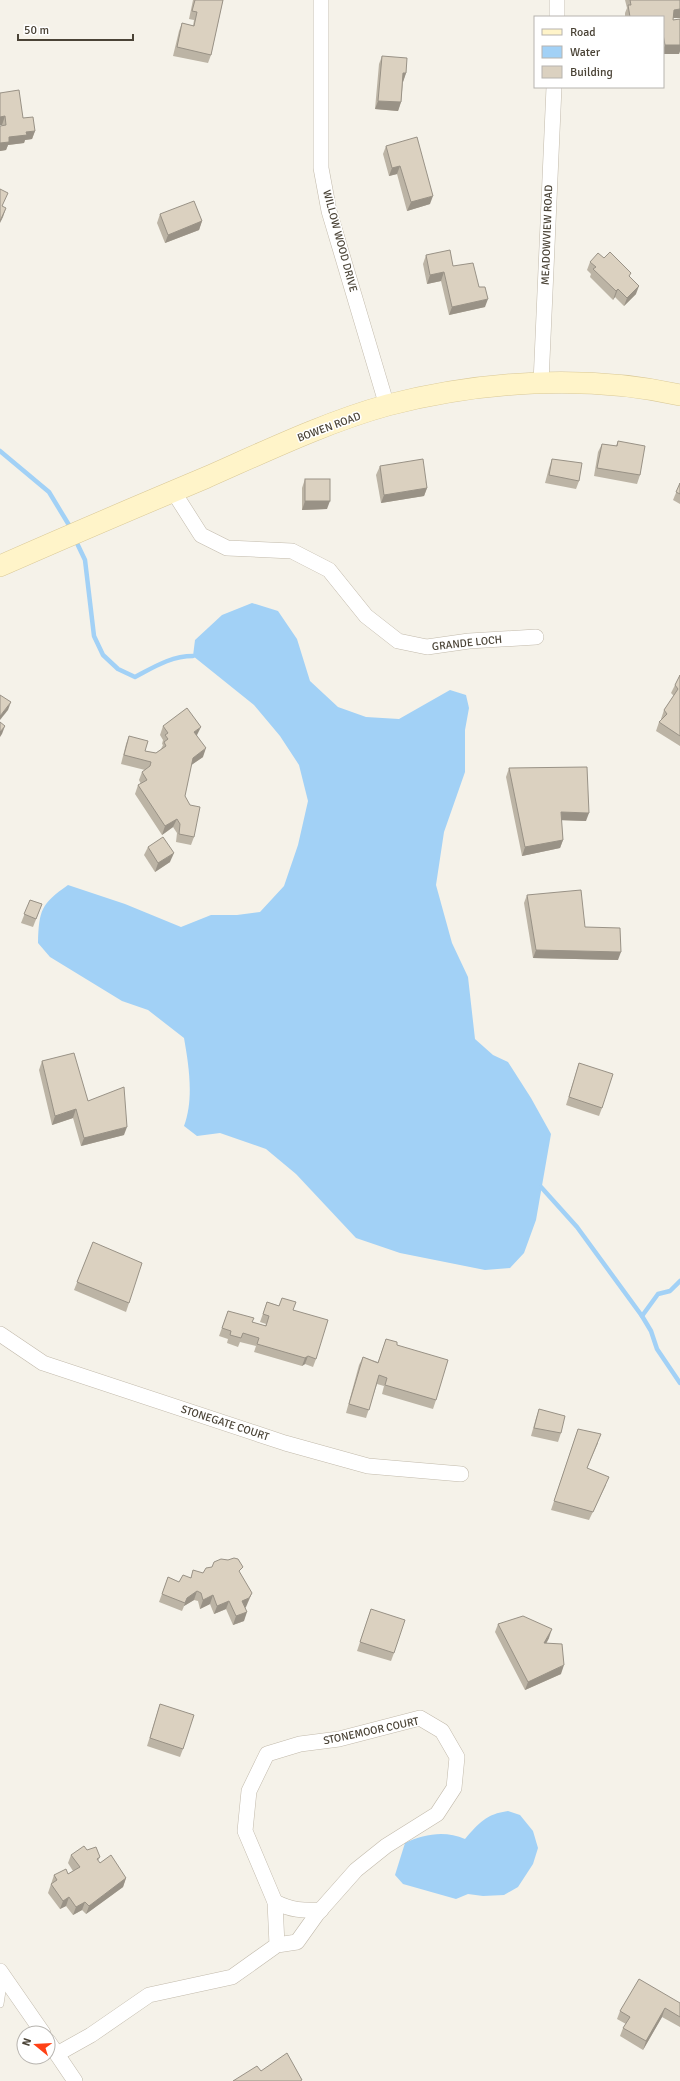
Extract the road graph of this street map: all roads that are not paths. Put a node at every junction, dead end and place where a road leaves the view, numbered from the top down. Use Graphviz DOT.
graph roads {
  1 [pos="321,0"];
  2 [pos="557,0"];
  3 [pos="557,16"];
  4 [pos="554,88"];
  5 [pos="541,383"];
  6 [pos="680,395"];
  7 [pos="387,406"];
  8 [pos="173,491"];
  9 [pos="0,566"];
  10 [pos="536,637"];
  11 [pos="0,1334"];
  12 [pos="461,1474"];
  13 [pos="275,1902"];
  14 [pos="321,1910"];
  15 [pos="277,1945"];
  16 [pos="2,1974"];
  17 [pos="0,2004"];
  18 [pos="37,2025"];
  19 [pos="57,2054"];
  20 [pos="75,2081"];
  1 -- 7 [label="street, WILLOW WOOD DRIVE"];
  2 -- 3 [label="street"];
  4 -- 5 [label="street, MEADOWVIEW ROAD"];
  5 -- 6 [label="street, BOWEN ROAD"];
  5 -- 7 [label="street, BOWEN ROAD"];
  7 -- 8 [label="street, BOWEN ROAD"];
  8 -- 9 [label="street, BOWEN ROAD"];
  8 -- 10 [label="street, GRANDE LOCH"];
  11 -- 12 [label="street, STONEGATE COURT"];
  13 -- 14 [label="street"];
  13 -- 14 [label="street, STONEMOOR COURT"];
  13 -- 15 [label="street, STONEMOOR COURT"];
  14 -- 15 [label="street, STONEMOOR COURT"];
  15 -- 19 [label="street, STONEMOOR COURT"];
  16 -- 17 [label="lane"];
  16 -- 18 [label="street"];
  19 -- 20 [label="street"];
}
